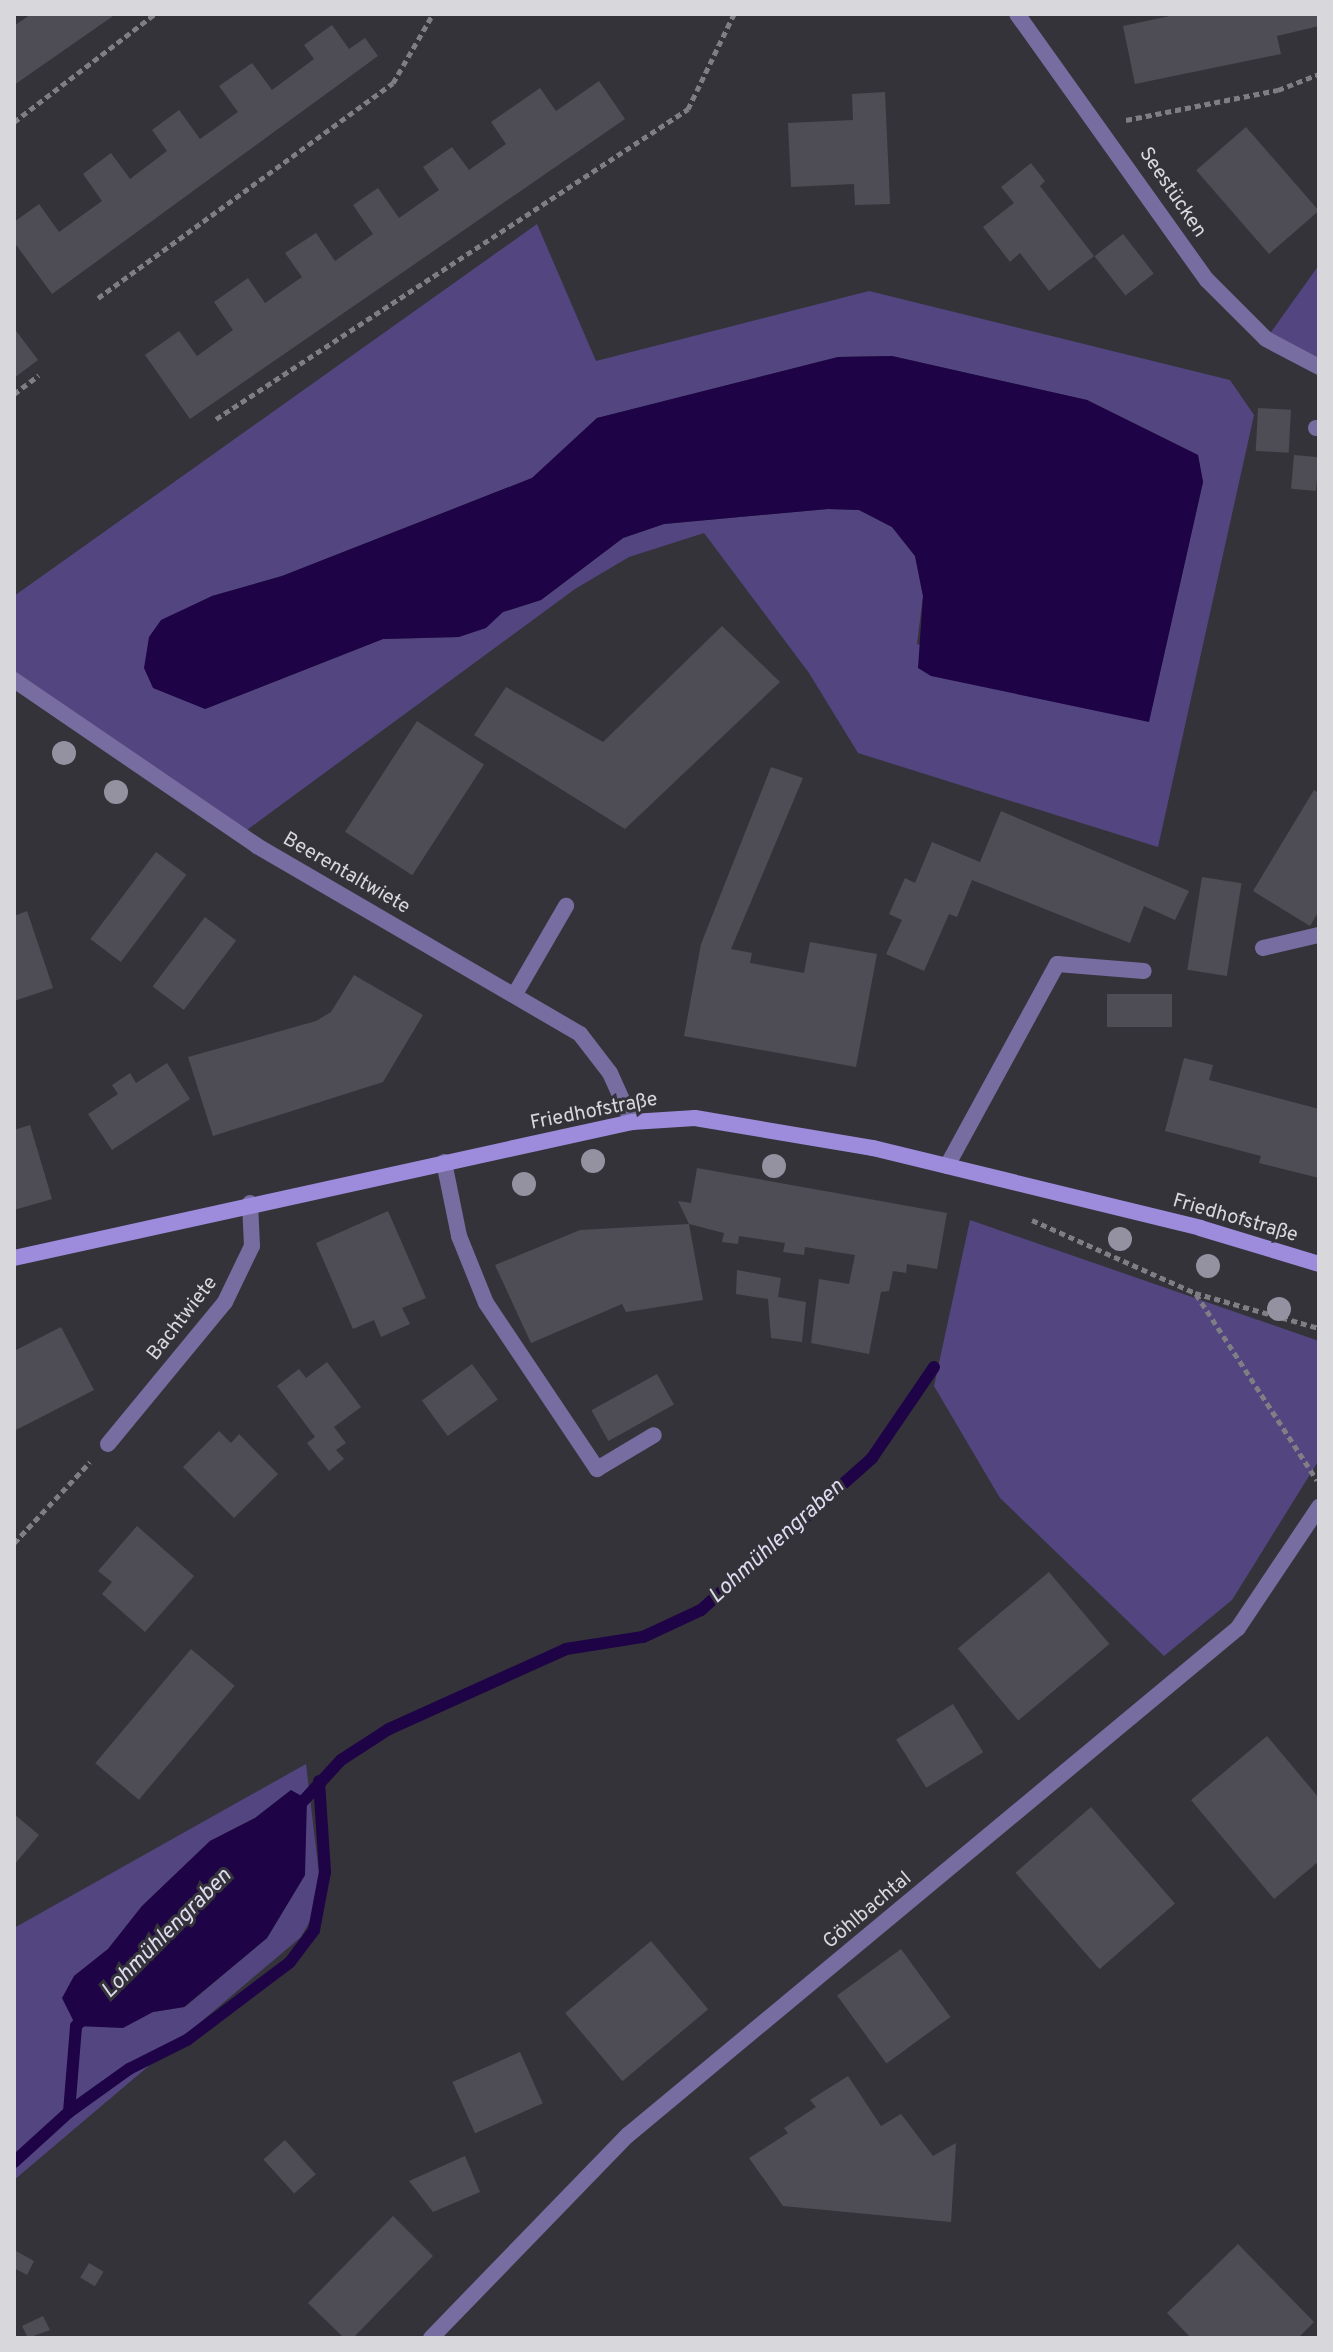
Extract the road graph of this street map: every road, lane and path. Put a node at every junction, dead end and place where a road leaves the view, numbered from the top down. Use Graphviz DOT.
graph roads {
  1 [pos="155,14"];
  2 [pos="433,14"];
  3 [pos="734,14"];
  4 [pos="1017,14"];
  5 [pos="1319,74"];
  6 [pos="14,122"];
  7 [pos="1101,125"];
  8 [pos="98,298"];
  9 [pos="1319,367"];
  10 [pos="39,375"];
  11 [pos="14,394"];
  12 [pos="216,419"];
  13 [pos="14,680"];
  14 [pos="566,906"];
  15 [pos="1319,935"];
  16 [pos="1263,948"];
  17 [pos="1144,971"];
  18 [pos="519,996"];
  19 [pos="632,1122"];
  20 [pos="444,1162"];
  21 [pos="947,1166"];
  22 [pos="250,1203"];
  23 [pos="1020,1215"];
  24 [pos="14,1258"];
  25 [pos="1319,1264"];
  26 [pos="1195,1293"];
  27 [pos="1319,1328"];
  28 [pos="654,1435"];
  29 [pos="108,1444"];
  30 [pos="1319,1483"];
  31 [pos="1319,1507"];
  32 [pos="14,1543"];
  33 [pos="431,2338"];
  1 -- 6 [label="path"];
  2 -- 8 [label="path"];
  3 -- 12 [label="path"];
  4 -- 7 [label="street, Seestücken"];
  5 -- 7 [label="path"];
  7 -- 9 [label="street, Seestücken"];
  10 -- 11 [label="path"];
  13 -- 18 [label="street, Beerentaltwiete"];
  14 -- 18 [label="street"];
  15 -- 16 [label="street"];
  17 -- 21 [label="street"];
  18 -- 19 [label="street, Beerentaltwiete"];
  19 -- 20 [label="street, Friedhofstraße"];
  19 -- 21 [label="street, Friedhofstraße"];
  20 -- 22 [label="street, Friedhofstraße"];
  20 -- 28 [label="street"];
  21 -- 25 [label="street, Friedhofstraße"];
  22 -- 24 [label="street, Friedhofstraße"];
  22 -- 29 [label="street, Bachtwiete"];
  23 -- 26 [label="path"];
  26 -- 27 [label="path"];
  26 -- 30 [label="path"];
  29 -- 32 [label="path"];
  31 -- 33 [label="street, Göhlbachtal"];
}
